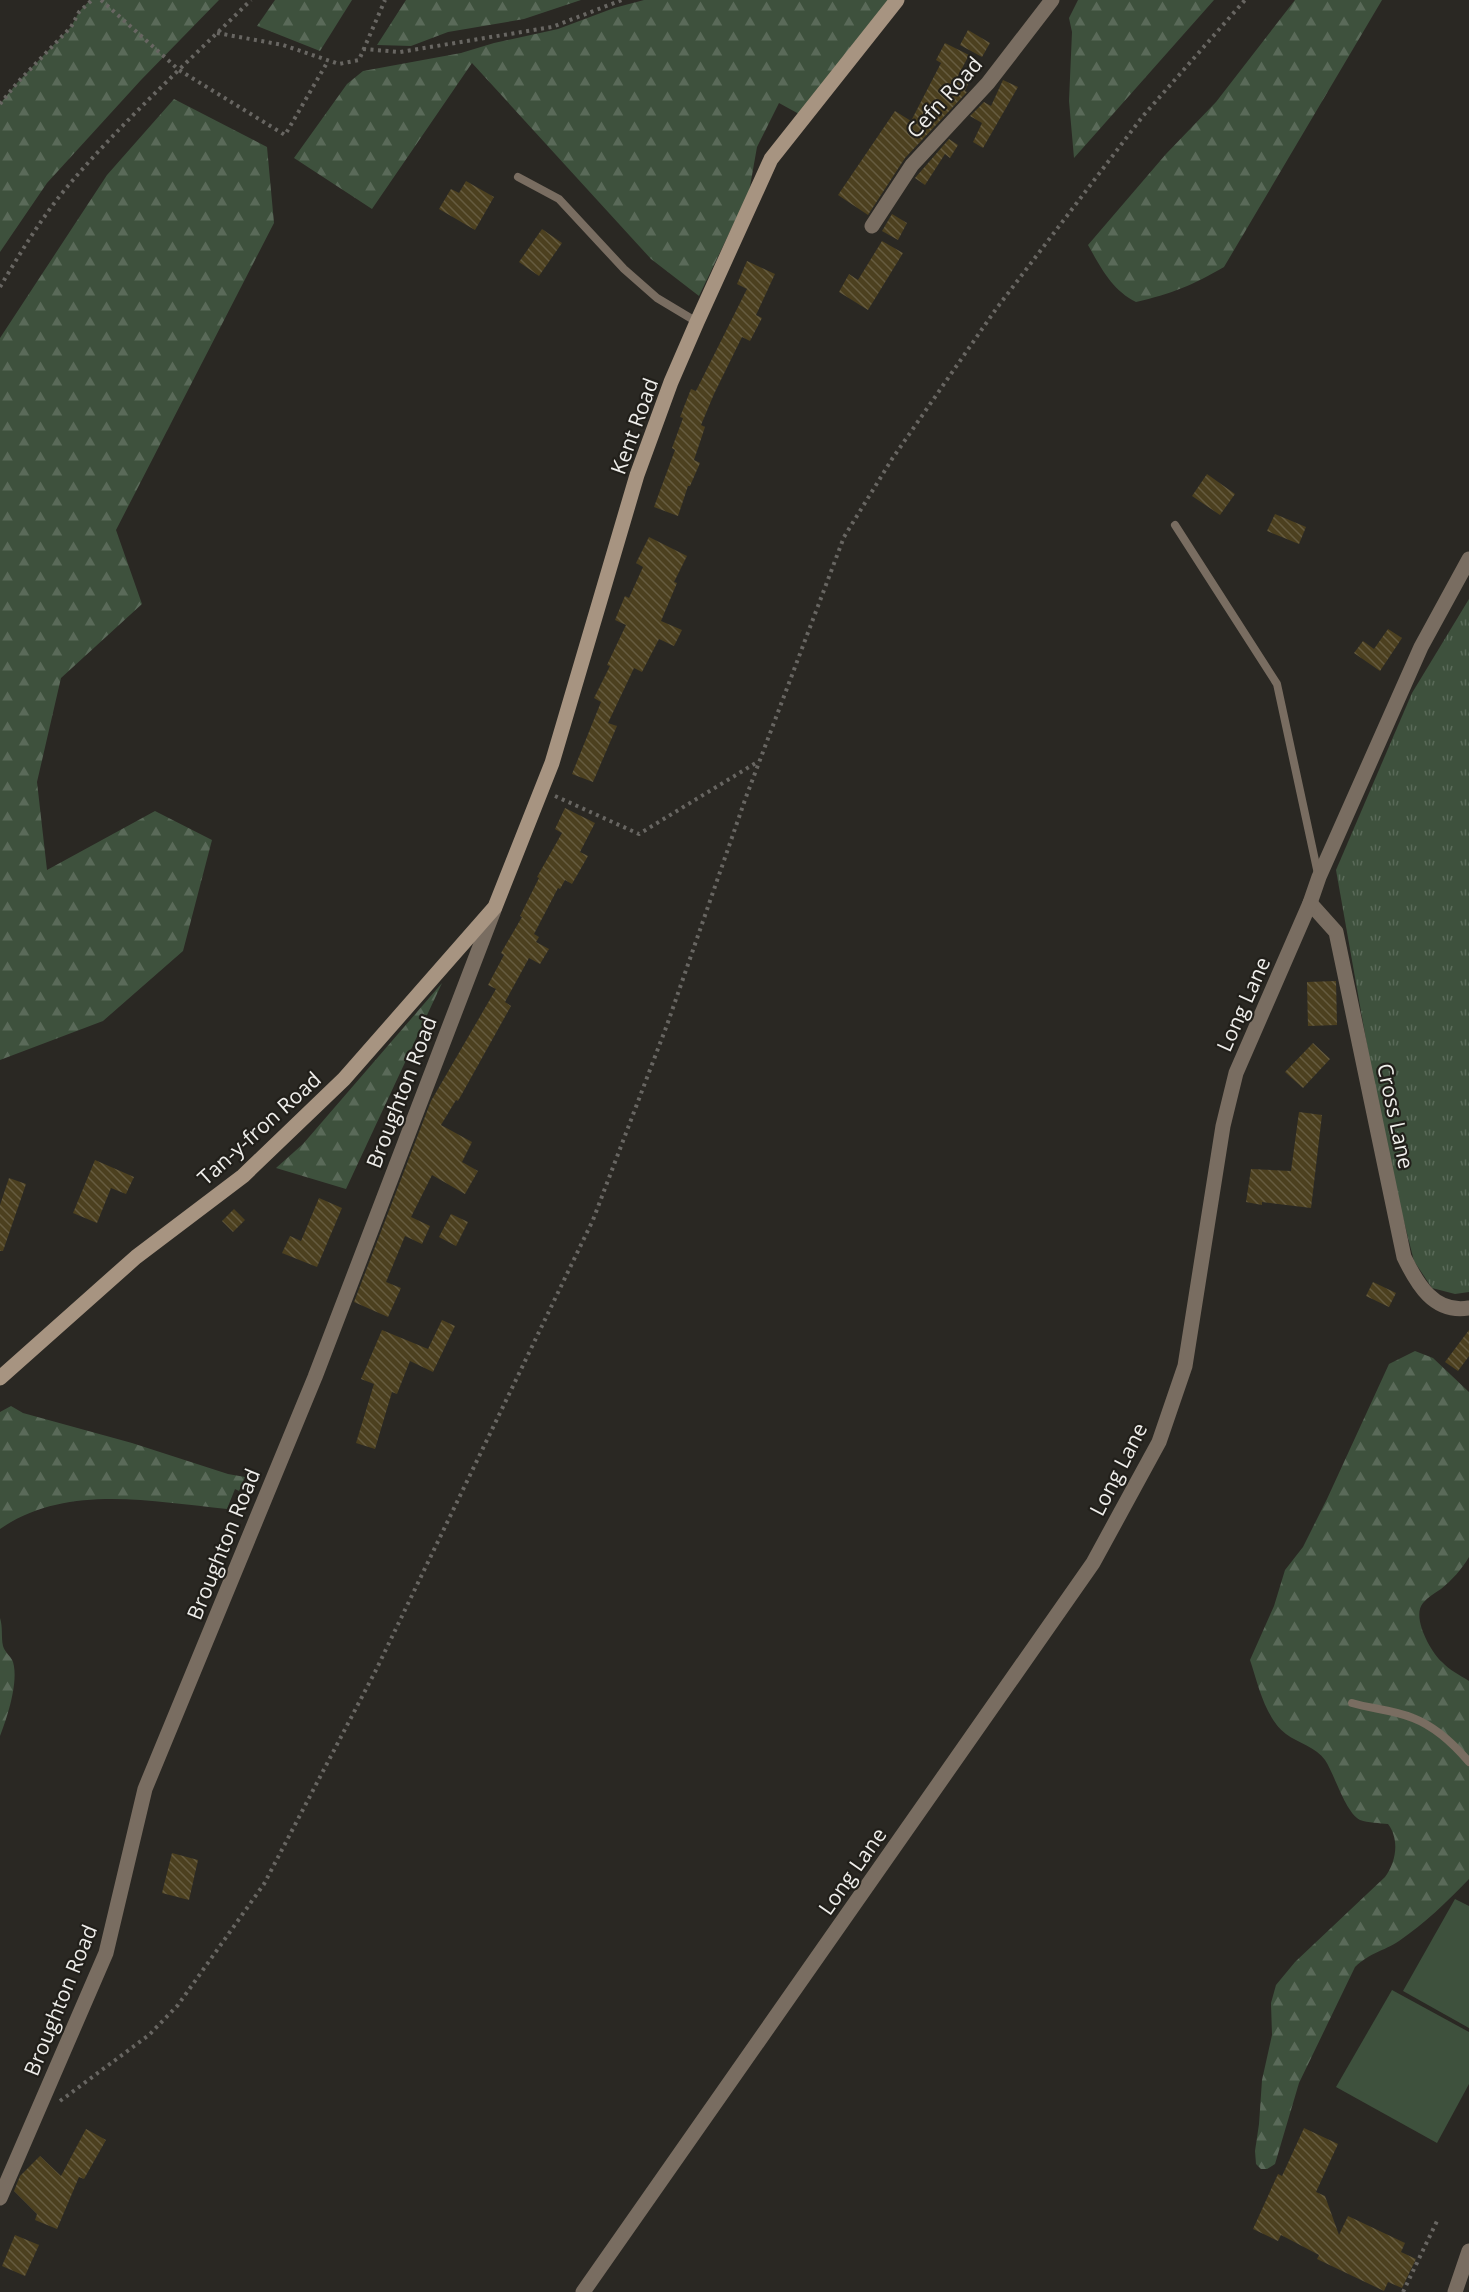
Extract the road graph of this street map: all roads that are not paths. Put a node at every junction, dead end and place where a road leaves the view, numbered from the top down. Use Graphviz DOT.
graph roads {
  1 [pos="897,0"];
  2 [pos="1052,0"];
  3 [pos="518,177"];
  4 [pos="872,226"];
  5 [pos="697,322"];
  6 [pos="1175,525"];
  7 [pos="1469,559"];
  8 [pos="1319,876"];
  9 [pos="1310,903"];
  10 [pos="495,907"];
  11 [pos="1469,1308"];
  12 [pos="0,1378"];
  13 [pos="1352,1703"];
  14 [pos="1469,1762"];
  15 [pos="0,2198"];
  16 [pos="1469,2251"];
  17 [pos="583,2292"];
  18 [pos="1455,2292"];
  1 -- 5 [label="main road, Kent Road"];
  2 -- 4 [label="street, Cefn Road"];
  3 -- 5 [label="lane"];
  5 -- 10 [label="main road, Kent Road"];
  6 -- 8 [label="lane"];
  7 -- 8 [label="street, Long Lane"];
  8 -- 9 [label="street, Long Lane"];
  9 -- 11 [label="street, Cross Lane"];
  9 -- 17 [label="street, Long Lane"];
  10 -- 12 [label="main road, Tan-y-fron Road"];
  10 -- 15 [label="street, Broughton Road"];
  13 -- 14 [label="lane"];
  16 -- 18 [label="street"];
}
